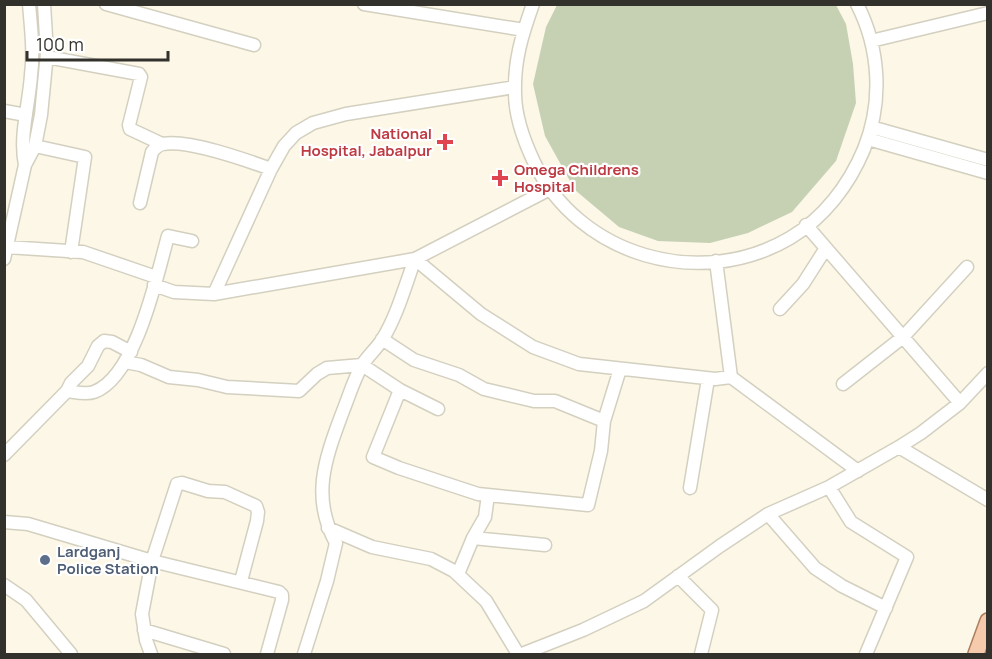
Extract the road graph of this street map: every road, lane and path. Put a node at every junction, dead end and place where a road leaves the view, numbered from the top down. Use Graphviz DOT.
graph roads {
  1 [pos="29,4"];
  2 [pos="44,4"];
  3 [pos="106,4"];
  4 [pos="364,4"];
  5 [pos="532,4"];
  6 [pos="857,4"];
  7 [pos="987,13"];
  8 [pos="524,30"];
  9 [pos="871,41"];
  10 [pos="254,45"];
  11 [pos="47,57"];
  12 [pos="515,87"];
  13 [pos="4,111"];
  14 [pos="27,115"];
  15 [pos="872,127"];
  16 [pos="868,139"];
  17 [pos="162,144"];
  18 [pos="35,146"];
  19 [pos="987,160"];
  20 [pos="25,165"];
  21 [pos="271,169"];
  22 [pos="987,173"];
  23 [pos="550,189"];
  24 [pos="140,204"];
  25 [pos="806,225"];
  26 [pos="192,241"];
  27 [pos="826,248"];
  28 [pos="71,252"];
  29 [pos="6,253"];
  30 [pos="415,259"];
  31 [pos="716,261"];
  32 [pos="968,267"];
  33 [pos="155,281"];
  34 [pos="214,294"];
  35 [pos="780,309"];
  36 [pos="903,337"];
  37 [pos="382,339"];
  38 [pos="128,357"];
  39 [pos="362,365"];
  40 [pos="620,369"];
  41 [pos="987,373"];
  42 [pos="731,377"];
  43 [pos="708,379"];
  44 [pos="843,384"];
  45 [pos="400,390"];
  46 [pos="67,391"];
  47 [pos="960,403"];
  48 [pos="438,409"];
  49 [pos="604,421"];
  50 [pos="899,447"];
  51 [pos="4,455"];
  52 [pos="858,471"];
  53 [pos="829,487"];
  54 [pos="690,488"];
  55 [pos="488,495"];
  56 [pos="987,500"];
  57 [pos="768,514"];
  58 [pos="4,522"];
  59 [pos="328,528"];
  60 [pos="473,538"];
  61 [pos="545,545"];
  62 [pos="152,561"];
  63 [pos="458,574"];
  64 [pos="678,576"];
  65 [pos="241,581"];
  66 [pos="4,585"];
  67 [pos="886,608"];
  68 [pos="987,621"];
  69 [pos="144,630"];
  70 [pos="71,654"];
  71 [pos="151,654"];
  72 [pos="224,654"];
  73 [pos="267,654"];
  74 [pos="304,654"];
  75 [pos="520,654"];
  76 [pos="701,654"];
  77 [pos="866,654"];
  78 [pos="976,654"];
  1 -- 14 [label="street"];
  2 -- 11 [label="street"];
  3 -- 10 [label="street"];
  4 -- 8 [label="street"];
  5 -- 8 [label="street"];
  6 -- 9 [label="street"];
  7 -- 9 [label="street"];
  8 -- 12 [label="street"];
  9 -- 15 [label="street"];
  11 -- 17 [label="street"];
  11 -- 18 [label="street"];
  12 -- 21 [label="street"];
  12 -- 23 [label="street"];
  13 -- 14 [label="street"];
  14 -- 20 [label="street"];
  15 -- 16 [label="street"];
  15 -- 19 [label="street"];
  16 -- 22 [label="street"];
  16 -- 25 [label="street"];
  17 -- 21 [label="street"];
  17 -- 24 [label="street"];
  18 -- 20 [label="street"];
  18 -- 28 [label="street"];
  20 -- 29 [label="street"];
  21 -- 34 [label="street"];
  23 -- 30 [label="street"];
  23 -- 31 [label="street"];
  25 -- 27 [label="street"];
  25 -- 31 [label="street"];
  26 -- 33 [label="street"];
  27 -- 35 [label="street"];
  27 -- 36 [label="street"];
  28 -- 29 [label="street"];
  28 -- 33 [label="street"];
  30 -- 34 [label="street"];
  30 -- 37 [label="street"];
  30 -- 40 [label="street"];
  31 -- 42 [label="street"];
  32 -- 36 [label="street"];
  33 -- 34 [label="street"];
  33 -- 38 [label="street"];
  36 -- 44 [label="street"];
  36 -- 47 [label="street"];
  37 -- 39 [label="street"];
  37 -- 49 [label="street"];
  38 -- 39 [label="street"];
  38 -- 46 [label="street"];
  38 -- 46 [label="street"];
  39 -- 45 [label="street"];
  39 -- 59 [label="street"];
  40 -- 43 [label="street"];
  40 -- 49 [label="street"];
  41 -- 47 [label="street"];
  42 -- 43 [label="street"];
  42 -- 52 [label="street"];
  43 -- 54 [label="street"];
  45 -- 48 [label="street"];
  45 -- 55 [label="street"];
  46 -- 51 [label="street"];
  47 -- 50 [label="street"];
  49 -- 55 [label="street"];
  50 -- 52 [label="street"];
  50 -- 56 [label="street"];
  52 -- 53 [label="street"];
  53 -- 57 [label="street"];
  53 -- 67 [label="street"];
  55 -- 60 [label="street"];
  57 -- 64 [label="street"];
  57 -- 67 [label="street"];
  58 -- 62 [label="street"];
  59 -- 63 [label="street"];
  59 -- 74 [label="street"];
  60 -- 61 [label="street"];
  60 -- 63 [label="street"];
  62 -- 65 [label="street"];
  62 -- 65 [label="street"];
  62 -- 69 [label="street"];
  63 -- 75 [label="street"];
  64 -- 75 [label="street"];
  64 -- 76 [label="street"];
  65 -- 73 [label="street"];
  66 -- 70 [label="street"];
  67 -- 77 [label="street"];
  68 -- 78 [label="main road"];
  69 -- 71 [label="street"];
  69 -- 72 [label="street"];
}
